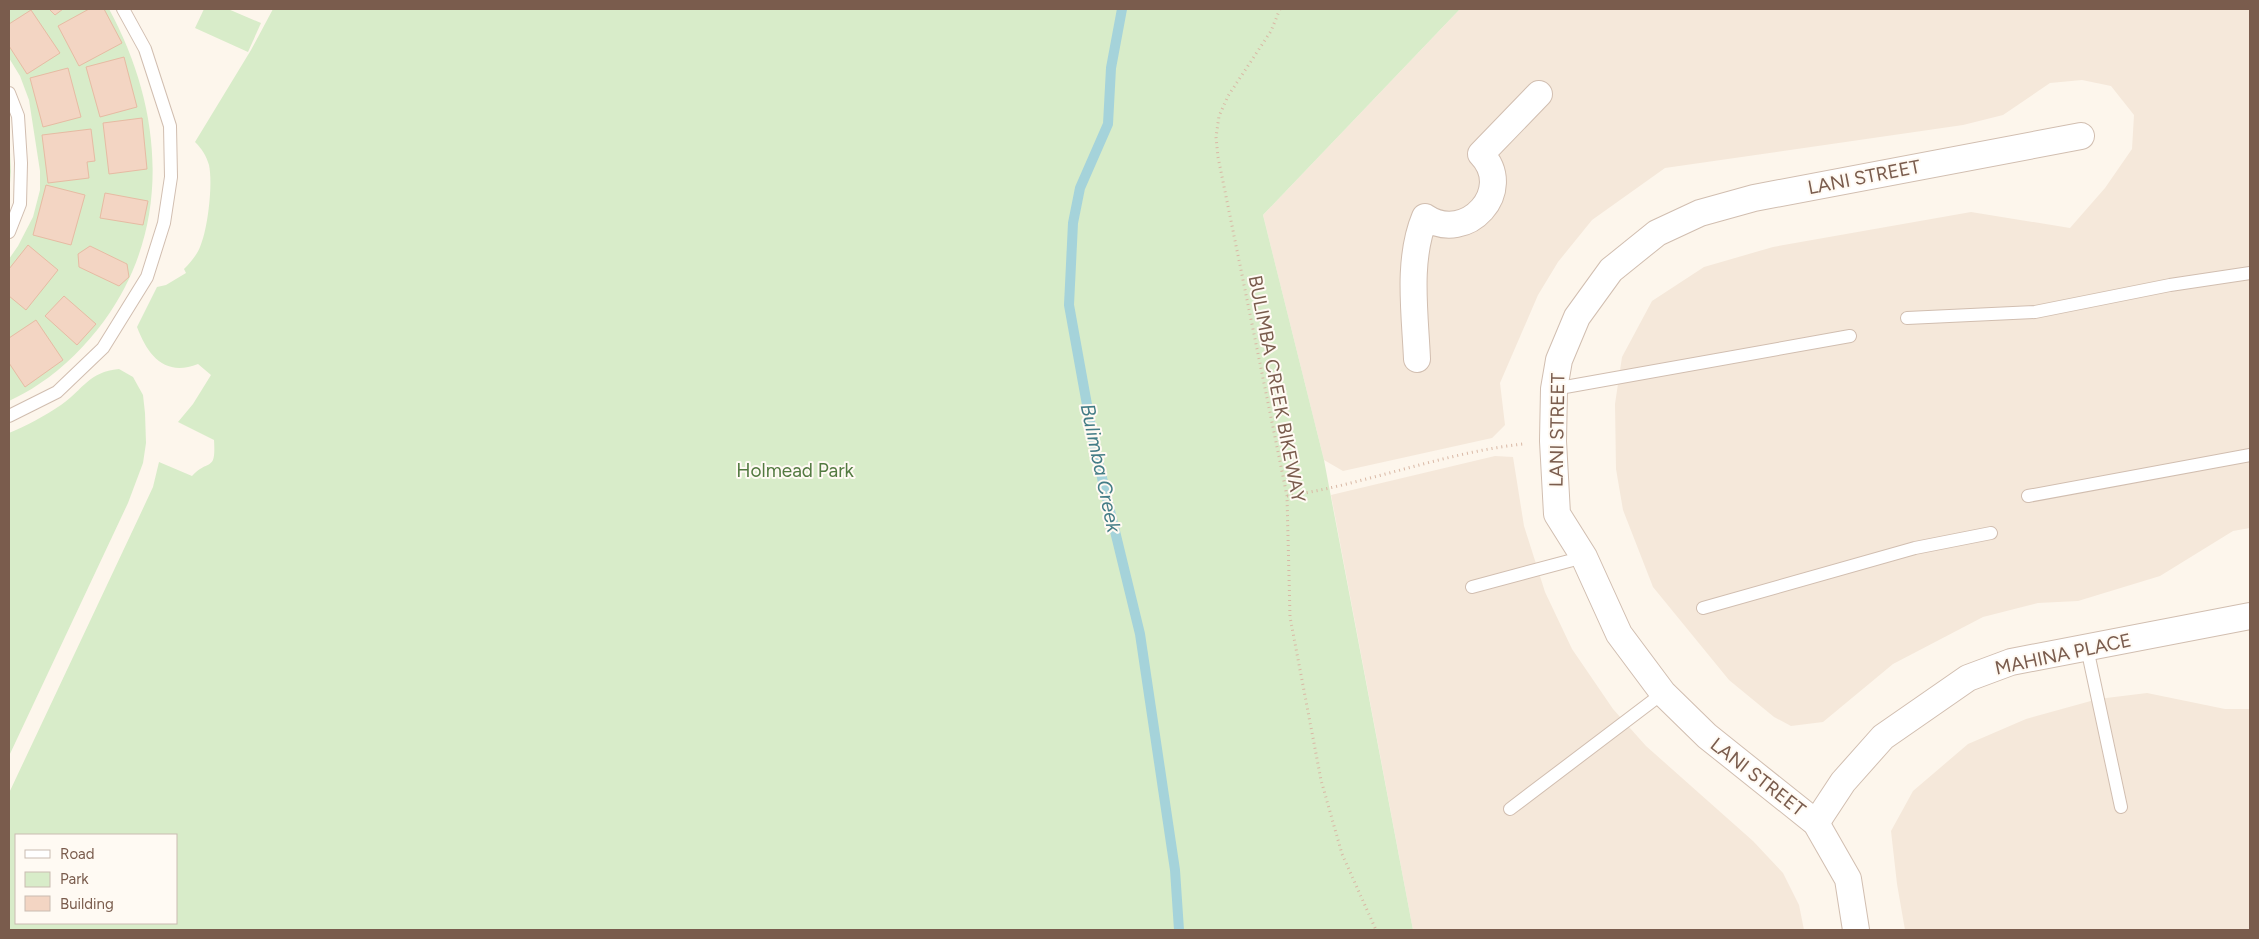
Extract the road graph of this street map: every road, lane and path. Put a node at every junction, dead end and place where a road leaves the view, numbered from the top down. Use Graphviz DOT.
graph roads {
  1 [pos="123,9"];
  2 [pos="1280,9"];
  3 [pos="9,93"];
  4 [pos="1539,94"];
  5 [pos="2081,136"];
  6 [pos="9,232"];
  7 [pos="2250,273"];
  8 [pos="1907,318"];
  9 [pos="1850,336"];
  10 [pos="1417,359"];
  11 [pos="1554,389"];
  12 [pos="9,416"];
  13 [pos="1553,441"];
  14 [pos="2250,455"];
  15 [pos="1287,496"];
  16 [pos="2028,496"];
  17 [pos="1991,533"];
  18 [pos="1584,557"];
  19 [pos="1472,587"];
  20 [pos="1703,608"];
  21 [pos="2250,616"];
  22 [pos="2087,648"];
  23 [pos="1662,693"];
  24 [pos="2121,808"];
  25 [pos="1510,809"];
  26 [pos="1816,823"];
  27 [pos="1376,930"];
  28 [pos="1856,930"];
  1 -- 12 [label="lane"];
  2 -- 15 [label="path, BULIMBA CREEK BIKEWAY"];
  3 -- 6 [label="lane"];
  4 -- 10 [label="street"];
  5 -- 11 [label="street, LANI STREET"];
  7 -- 8 [label="lane"];
  9 -- 11 [label="lane"];
  11 -- 13 [label="street, LANI STREET"];
  13 -- 15 [label="path"];
  13 -- 18 [label="street, LANI STREET"];
  14 -- 16 [label="lane"];
  15 -- 27 [label="path, BULIMBA CREEK BIKEWAY"];
  17 -- 20 [label="lane"];
  18 -- 19 [label="lane"];
  18 -- 23 [label="street, LANI STREET"];
  21 -- 22 [label="street, MAHINA PLACE"];
  22 -- 24 [label="lane"];
  22 -- 26 [label="street, MAHINA PLACE"];
  23 -- 25 [label="lane"];
  23 -- 26 [label="street, LANI STREET"];
  26 -- 28 [label="street, LANI STREET"];
}
